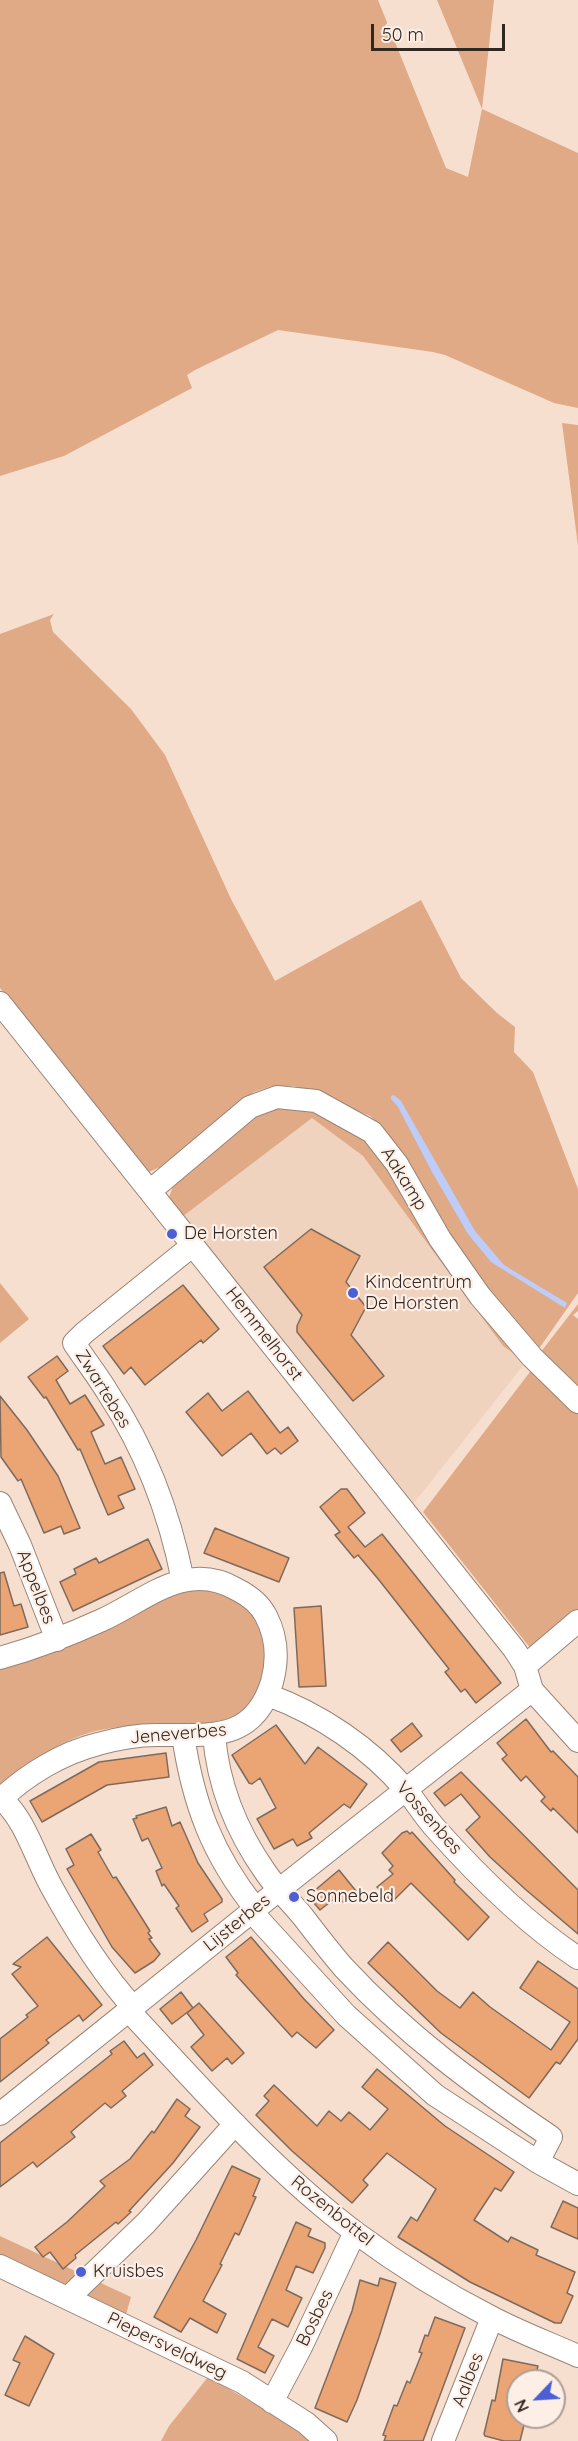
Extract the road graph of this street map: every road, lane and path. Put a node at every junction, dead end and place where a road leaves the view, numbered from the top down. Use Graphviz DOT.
graph roads {
  1 [pos="0,1003"];
  2 [pos="150,1191"];
  3 [pos="193,1245"];
  4 [pos="578,1402"];
  5 [pos="0,1503"];
  6 [pos="183,1581"];
  7 [pos="578,1621"];
  8 [pos="57,1640"];
  9 [pos="0,1658"];
  10 [pos="525,1666"];
  11 [pos="532,1690"];
  12 [pos="268,1695"];
  13 [pos="183,1735"];
  14 [pos="214,1735"];
  15 [pos="578,1740"];
  16 [pos="405,1789"];
  17 [pos="1,1799"];
  18 [pos="279,1889"];
  19 [pos="253,1910"];
  20 [pos="578,1958"];
  21 [pos="131,2009"];
  22 [pos="0,2114"];
  23 [pos="235,2124"];
  24 [pos="538,2162"];
  25 [pos="578,2184"];
  26 [pos="355,2232"];
  27 [pos="0,2266"];
  28 [pos="68,2298"];
  29 [pos="492,2318"];
  30 [pos="578,2356"];
  31 [pos="272,2402"];
  32 [pos="326,2441"];
  33 [pos="443,2441"];
  1 -- 2 [label="street, Hemmelhorst"];
  2 -- 3 [label="street, Hemmelhorst"];
  2 -- 4 [label="street, Aakamp"];
  3 -- 6 [label="street, Zwartebes"];
  3 -- 10 [label="street, Hemmelhorst"];
  5 -- 8 [label="street, Appelbes"];
  6 -- 8 [label="street, Jeneverbes"];
  6 -- 12 [label="street, Jeneverbes"];
  7 -- 10 [label="street"];
  8 -- 9 [label="street, Jeneverbes"];
  10 -- 11 [label="street, Hemmelhorst"];
  11 -- 15 [label="street"];
  11 -- 16 [label="street, Lijsterbes"];
  12 -- 14 [label="street, Jeneverbes"];
  12 -- 16 [label="street, Vossenbes"];
  13 -- 14 [label="street, Jeneverbes"];
  13 -- 17 [label="street, Jeneverbes"];
  13 -- 19 [label="street"];
  14 -- 18 [label="street"];
  16 -- 18 [label="street, Lijsterbes"];
  16 -- 20 [label="street, Vossenbes"];
  17 -- 21 [label="street, Rozenbottel"];
  18 -- 19 [label="street, Lijsterbes"];
  18 -- 24 [label="street"];
  19 -- 21 [label="street, Lijsterbes"];
  19 -- 24 [label="street"];
  21 -- 22 [label="street, Lijsterbes"];
  21 -- 23 [label="street, Rozenbottel"];
  23 -- 26 [label="street, Rozenbottel"];
  23 -- 28 [label="street"];
  24 -- 25 [label="street"];
  26 -- 29 [label="street, Rozenbottel"];
  26 -- 31 [label="street, Bosbes"];
  27 -- 28 [label="street, Piepersveldweg"];
  28 -- 31 [label="street, Piepersveldweg"];
  29 -- 30 [label="street, Rozenbottel"];
  29 -- 33 [label="street, Aalbes"];
  31 -- 32 [label="street, Piepersveldweg"];
}
